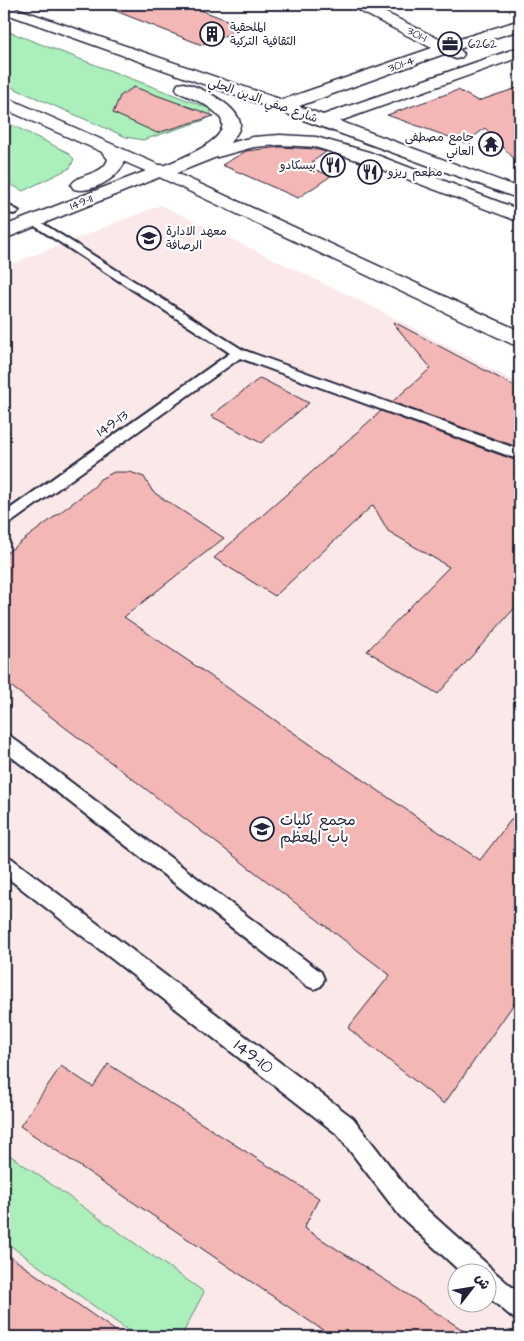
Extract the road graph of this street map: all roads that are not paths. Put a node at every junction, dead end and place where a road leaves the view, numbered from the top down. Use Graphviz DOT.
graph roads {
  1 [pos="357,4"];
  2 [pos="4,8"];
  3 [pos="520,25"];
  4 [pos="447,48"];
  5 [pos="123,51"];
  6 [pos="520,52"];
  7 [pos="476,67"];
  8 [pos="4,104"];
  9 [pos="282,106"];
  10 [pos="323,121"];
  11 [pos="110,151"];
  12 [pos="192,160"];
  13 [pos="160,171"];
  14 [pos="520,194"];
  15 [pos="7,211"];
  16 [pos="520,216"];
  17 [pos="34,221"];
  18 [pos="4,233"];
  19 [pos="520,339"];
  20 [pos="239,353"];
  21 [pos="520,455"];
  22 [pos="4,520"];
  23 [pos="4,741"];
  24 [pos="4,864"];
  25 [pos="314,980"];
  26 [pos="470,1264"];
  27 [pos="496,1288"];
  28 [pos="520,1309"];
  1 -- 4 [label="main road, 301-1"];
  2 -- 5 [label="main road, شارع صفي الدين الحلي"];
  3 -- 4 [label="main road, 301-4"];
  4 -- 7 [label="main road, 301-1"];
  4 -- 9 [label="main road, 301-4"];
  5 -- 9 [label="main road, شارع صفي الدين الحلي"];
  5 -- 12 [label="main road"];
  6 -- 7 [label="main road, 301-4"];
  7 -- 10 [label="main road, 301-4"];
  8 -- 11 [label="main road"];
  9 -- 10 [label="main road, شارع صفي الدين الحلي"];
  10 -- 14 [label="main road, شارع صفي الدين الحلي"];
  11 -- 13 [label="main road"];
  11 -- 15 [label="main road, 149-11"];
  12 -- 13 [label="main road, شارع صفي الدين الحلي"];
  12 -- 16 [label="main road, شارع صفي الدين الحلي"];
  13 -- 17 [label="main road, 149-11"];
  13 -- 19 [label="main road"];
  17 -- 18 [label="main road, 149-11"];
  17 -- 20 [label="lane"];
  20 -- 21 [label="lane"];
  20 -- 22 [label="lane, 149-13"];
  23 -- 25 [label="lane"];
  24 -- 26 [label="lane, 149-10"];
  27 -- 28 [label="lane"];
}
